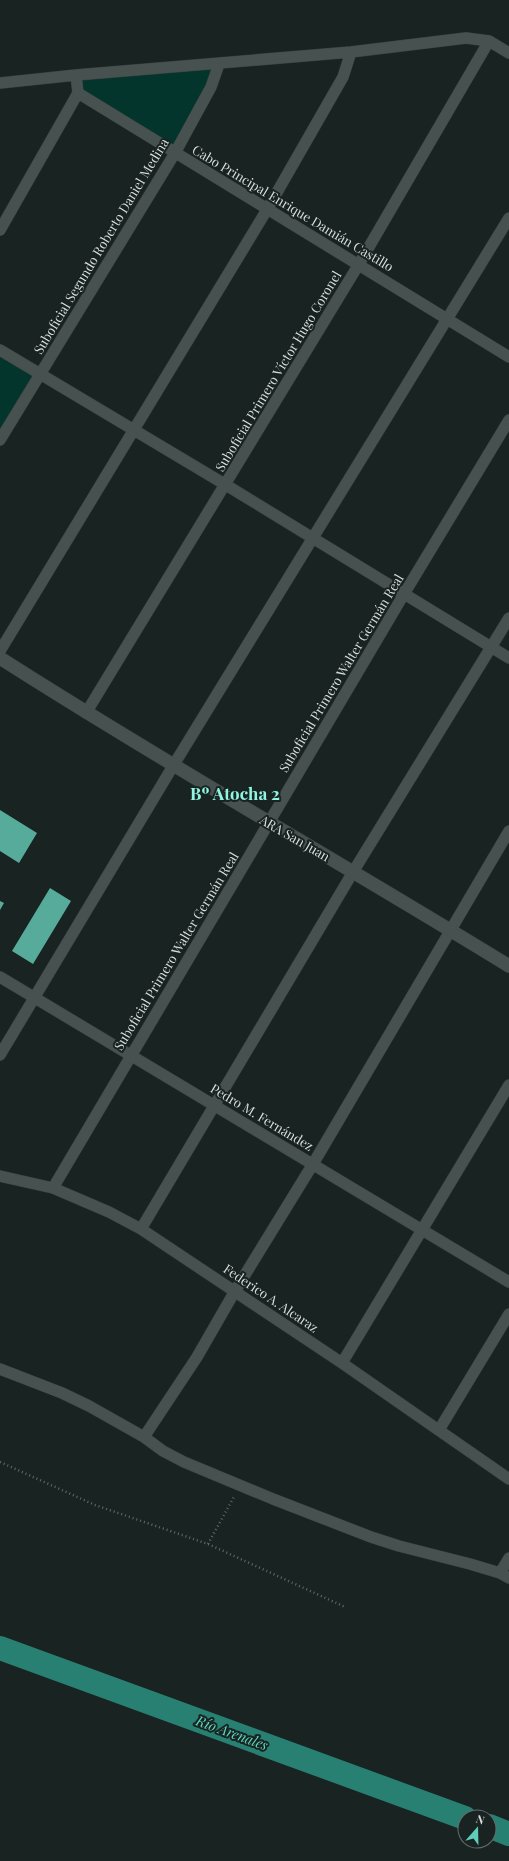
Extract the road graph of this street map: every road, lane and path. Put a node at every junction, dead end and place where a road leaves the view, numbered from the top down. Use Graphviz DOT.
graph roads {
  1 [pos="489,41"];
  2 [pos="351,52"];
  3 [pos="509,53"];
  4 [pos="219,64"];
  5 [pos="76,75"];
  6 [pos="0,83"];
  7 [pos="78,93"];
  8 [pos="175,153"];
  9 [pos="268,208"];
  10 [pos="509,218"];
  11 [pos="0,230"];
  12 [pos="359,264"];
  13 [pos="447,318"];
  14 [pos="0,350"];
  15 [pos="509,357"];
  16 [pos="39,375"];
  17 [pos="509,420"];
  18 [pos="134,430"];
  19 [pos="0,440"];
  20 [pos="226,485"];
  21 [pos="313,538"];
  22 [pos="404,594"];
  23 [pos="509,618"];
  24 [pos="491,647"];
  25 [pos="0,651"];
  26 [pos="0,658"];
  27 [pos="509,658"];
  28 [pos="86,713"];
  29 [pos="173,766"];
  30 [pos="269,823"];
  31 [pos="509,831"];
  32 [pos="353,872"];
  33 [pos="452,931"];
  34 [pos="509,966"];
  35 [pos="0,976"];
  36 [pos="35,998"];
  37 [pos="0,1055"];
  38 [pos="131,1055"];
  39 [pos="509,1085"];
  40 [pos="216,1106"];
  41 [pos="314,1164"];
  42 [pos="0,1176"];
  43 [pos="53,1188"];
  44 [pos="141,1229"];
  45 [pos="422,1230"];
  46 [pos="509,1282"];
  47 [pos="235,1291"];
  48 [pos="509,1314"];
  49 [pos="342,1363"];
  50 [pos="0,1369"];
  51 [pos="439,1430"];
  52 [pos="144,1436"];
  53 [pos="0,1462"];
  54 [pos="509,1478"];
  55 [pos="240,1486"];
  56 [pos="208,1544"];
  57 [pos="509,1558"];
  58 [pos="505,1576"];
  59 [pos="345,1607"];
  1 -- 2 [label="street"];
  1 -- 3 [label="street"];
  1 -- 12 [label="street, Suboficial Primero Víctor Hugo Coronel"];
  2 -- 4 [label="street"];
  2 -- 9 [label="street"];
  4 -- 5 [label="street"];
  4 -- 8 [label="street, Suboficial Segundo Roberto Daniel Medina"];
  5 -- 6 [label="street"];
  5 -- 7 [label="street"];
  7 -- 8 [label="street, Cabo Principal Enrique Damián Castillo"];
  7 -- 11 [label="street"];
  8 -- 9 [label="street, Cabo Principal Enrique Damián Castillo"];
  8 -- 16 [label="street, Suboficial Segundo Roberto Daniel Medina"];
  9 -- 12 [label="street, Cabo Principal Enrique Damián Castillo"];
  9 -- 18 [label="street"];
  10 -- 13 [label="street"];
  12 -- 13 [label="street, Cabo Principal Enrique Damián Castillo"];
  12 -- 20 [label="street, Suboficial Primero Víctor Hugo Coronel"];
  13 -- 15 [label="street, Cabo Principal Enrique Damián Castillo"];
  13 -- 21 [label="street"];
  14 -- 16 [label="street"];
  16 -- 18 [label="street"];
  16 -- 19 [label="street, Suboficial Segundo Roberto Daniel Medina"];
  17 -- 22 [label="street, Suboficial Primero Walter Germán Real"];
  18 -- 20 [label="street"];
  18 -- 25 [label="street"];
  20 -- 21 [label="street"];
  20 -- 28 [label="street, Suboficial Primero Víctor Hugo Coronel"];
  21 -- 22 [label="street"];
  21 -- 29 [label="street"];
  22 -- 24 [label="street"];
  22 -- 30 [label="street, Suboficial Primero Walter Germán Real"];
  23 -- 24 [label="street"];
  24 -- 27 [label="street"];
  24 -- 32 [label="street"];
  26 -- 28 [label="street, ARA San Juan"];
  28 -- 29 [label="street, ARA San Juan"];
  29 -- 30 [label="street, ARA San Juan"];
  29 -- 36 [label="street"];
  30 -- 32 [label="street, ARA San Juan"];
  30 -- 38 [label="street, Suboficial Primero Walter Germán Real"];
  31 -- 33 [label="street"];
  32 -- 33 [label="street, ARA San Juan"];
  32 -- 40 [label="street"];
  33 -- 34 [label="street, ARA San Juan"];
  33 -- 41 [label="street"];
  35 -- 36 [label="street, Pedro M. Fernández"];
  36 -- 37 [label="street"];
  36 -- 38 [label="street, Pedro M. Fernández"];
  38 -- 40 [label="street, Pedro M. Fernández"];
  38 -- 43 [label="street, Suboficial Primero Walter Germán Real"];
  39 -- 45 [label="street"];
  40 -- 41 [label="street, Pedro M. Fernández"];
  40 -- 44 [label="street"];
  41 -- 45 [label="street, Pedro M. Fernández"];
  41 -- 47 [label="street"];
  42 -- 43 [label="street, Federico A. Alcaraz"];
  43 -- 44 [label="street, Federico A. Alcaraz"];
  44 -- 47 [label="street, Federico A. Alcaraz"];
  45 -- 46 [label="street, Pedro M. Fernández"];
  45 -- 49 [label="street"];
  47 -- 49 [label="street, Federico A. Alcaraz"];
  47 -- 52 [label="street"];
  48 -- 51 [label="street"];
  49 -- 51 [label="street, Federico A. Alcaraz"];
  50 -- 52 [label="street"];
  51 -- 54 [label="street, Federico A. Alcaraz"];
  52 -- 55 [label="street"];
  53 -- 56 [label="path"];
  55 -- 56 [label="path"];
  55 -- 58 [label="street"];
  56 -- 59 [label="path"];
  57 -- 58 [label="street"];
}
